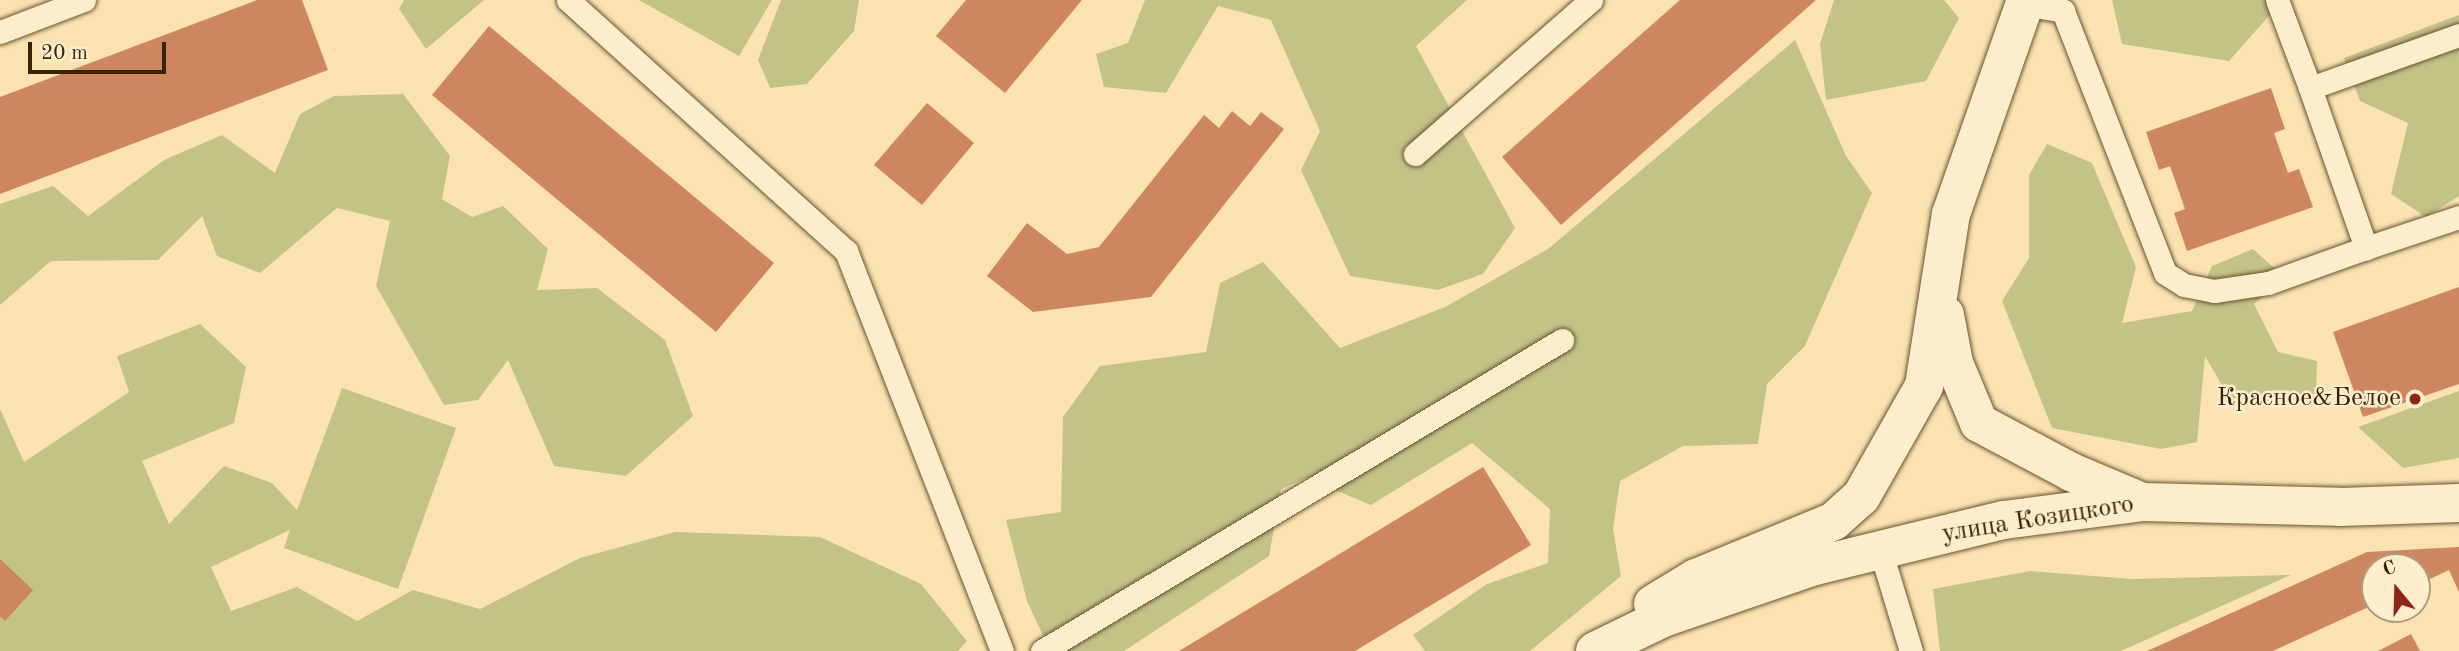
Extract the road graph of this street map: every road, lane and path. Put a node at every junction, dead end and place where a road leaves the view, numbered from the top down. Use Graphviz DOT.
graph roads {
  1 [pos="84,0"];
  2 [pos="568,0"];
  3 [pos="1591,0"];
  4 [pos="2277,0"];
  5 [pos="2025,2"];
  6 [pos="0,32"];
  7 [pos="2459,35"];
  8 [pos="2310,88"];
  9 [pos="1415,154"];
  10 [pos="2459,217"];
  11 [pos="2367,248"];
  12 [pos="1941,295"];
  13 [pos="1562,340"];
  14 [pos="2142,502"];
  15 [pos="2459,503"];
  16 [pos="1880,549"];
  17 [pos="1002,651"];
  18 [pos="1042,651"];
  19 [pos="1586,651"];
  20 [pos="1595,651"];
  21 [pos="1911,651"];
  1 -- 6 [label="lane"];
  2 -- 17 [label="lane"];
  3 -- 9 [label="lane"];
  4 -- 8 [label="lane"];
  5 -- 11 [label="lane"];
  5 -- 12 [label="street"];
  7 -- 8 [label="lane"];
  8 -- 11 [label="lane"];
  10 -- 11 [label="lane"];
  12 -- 14 [label="street"];
  12 -- 19 [label="street"];
  13 -- 18 [label="lane"];
  14 -- 15 [label="street, улица Козицкого"];
  14 -- 16 [label="street, улица Козицкого"];
  16 -- 20 [label="street, улица Козицкого"];
  16 -- 21 [label="lane"];
}
